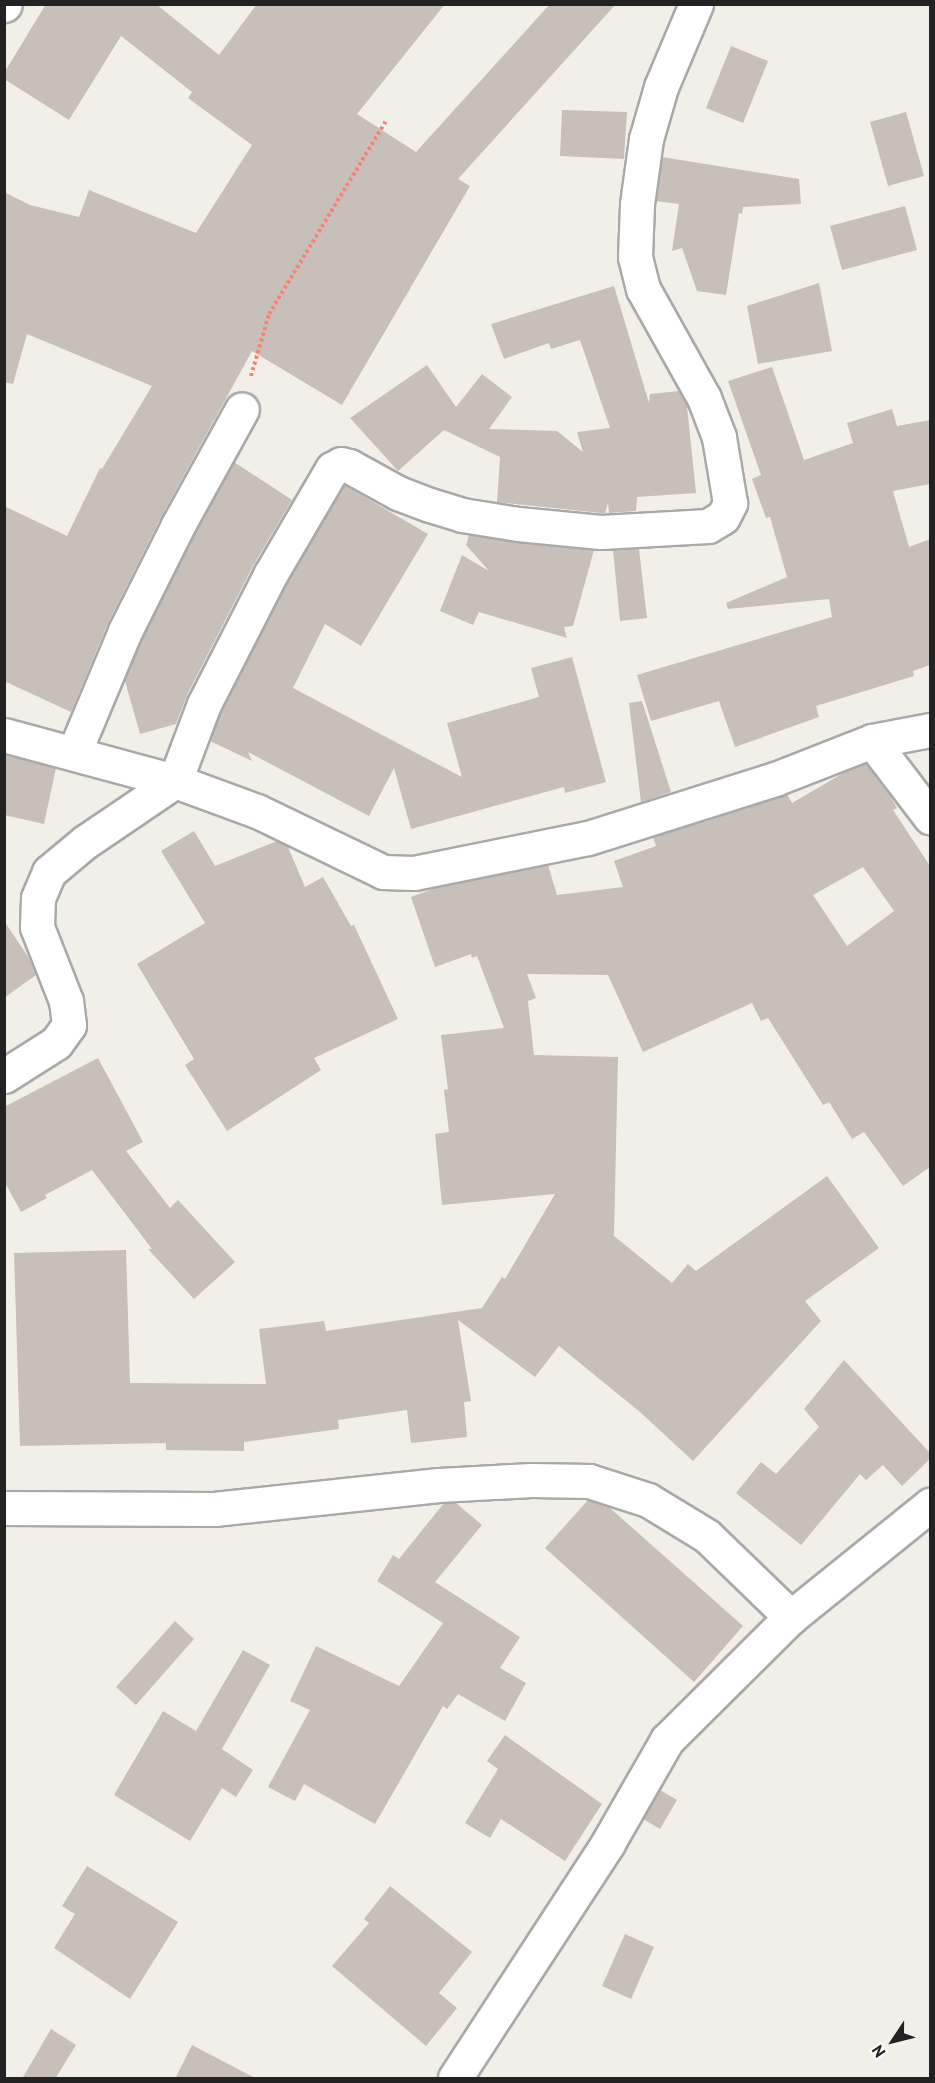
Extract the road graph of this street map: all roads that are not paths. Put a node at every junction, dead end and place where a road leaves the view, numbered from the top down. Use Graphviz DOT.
graph roads {
  1 [pos="696,4"];
  2 [pos="242,409"];
  3 [pos="930,730"];
  4 [pos="4,735"];
  5 [pos="872,741"];
  6 [pos="74,753"];
  7 [pos="175,781"];
  8 [pos="930,818"];
  9 [pos="4,1076"];
  10 [pos="930,1505"];
  11 [pos="4,1508"];
  12 [pos="791,1617"];
  13 [pos="455,2079"];
  1 -- 7 [label="street"];
  2 -- 6 [label="street"];
  3 -- 5 [label="street"];
  4 -- 6 [label="street"];
  5 -- 7 [label="street"];
  5 -- 8 [label="street"];
  6 -- 7 [label="street"];
  7 -- 9 [label="street"];
  10 -- 12 [label="street"];
  11 -- 12 [label="street"];
  12 -- 13 [label="street"];
}
